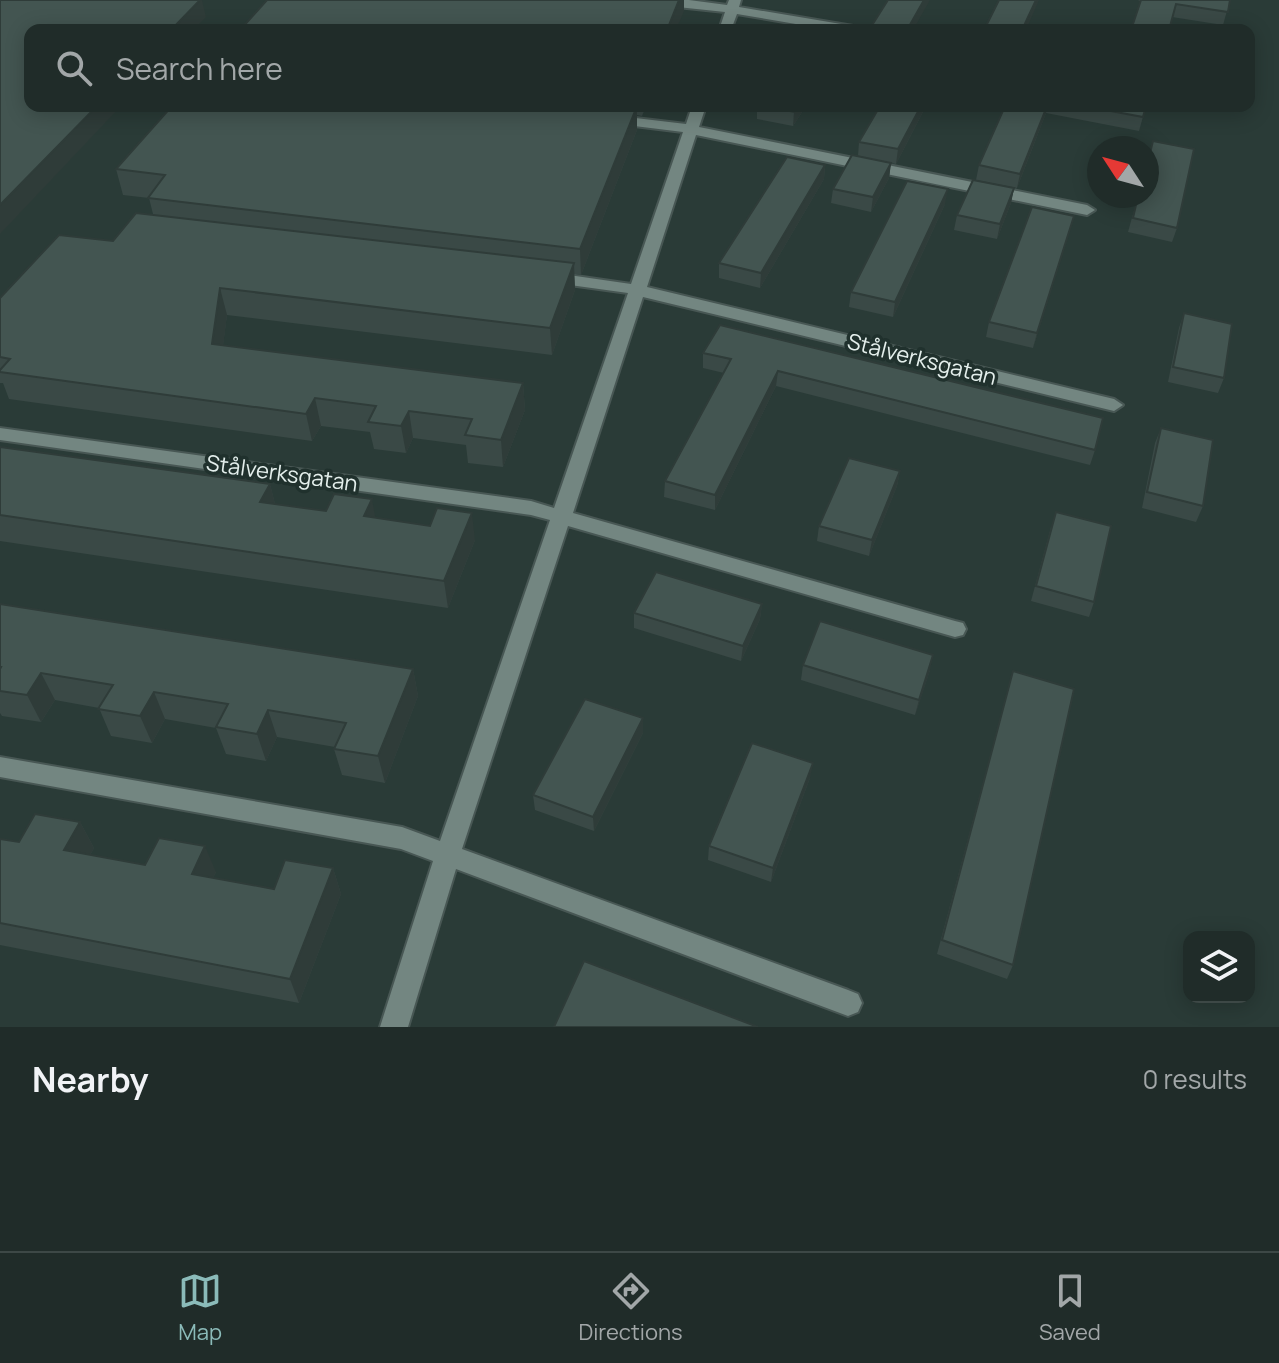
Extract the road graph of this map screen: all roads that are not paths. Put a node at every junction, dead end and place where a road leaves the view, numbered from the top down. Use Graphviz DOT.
graph roads {
  1 [pos="649,0"];
  2 [pos="734,4"];
  3 [pos="727,24"];
  4 [pos="826,24"];
  5 [pos="697,112"];
  6 [pos="589,117"];
  7 [pos="690,130"];
  8 [pos="1087,210"];
  9 [pos="533,275"];
  10 [pos="638,291"];
  11 [pos="1114,405"];
  12 [pos="0,434"];
  13 [pos="563,516"];
  14 [pos="955,629"];
  15 [pos="0,767"];
  16 [pos="447,857"];
  17 [pos="848,1003"];
  18 [pos="394,1027"];
  1 -- 2 [label="street"];
  2 -- 3 [label="street"];
  2 -- 4 [label="street"];
  5 -- 7 [label="street"];
  6 -- 7 [label="street"];
  7 -- 8 [label="street"];
  7 -- 10 [label="street"];
  9 -- 10 [label="street, Stålverksgatan"];
  10 -- 11 [label="street, Stålverksgatan"];
  10 -- 13 [label="street"];
  12 -- 13 [label="street, Stålverksgatan"];
  13 -- 14 [label="street, Stålverksgatan"];
  13 -- 16 [label="street"];
  15 -- 16 [label="street"];
  16 -- 17 [label="street"];
  16 -- 18 [label="street"];
}
